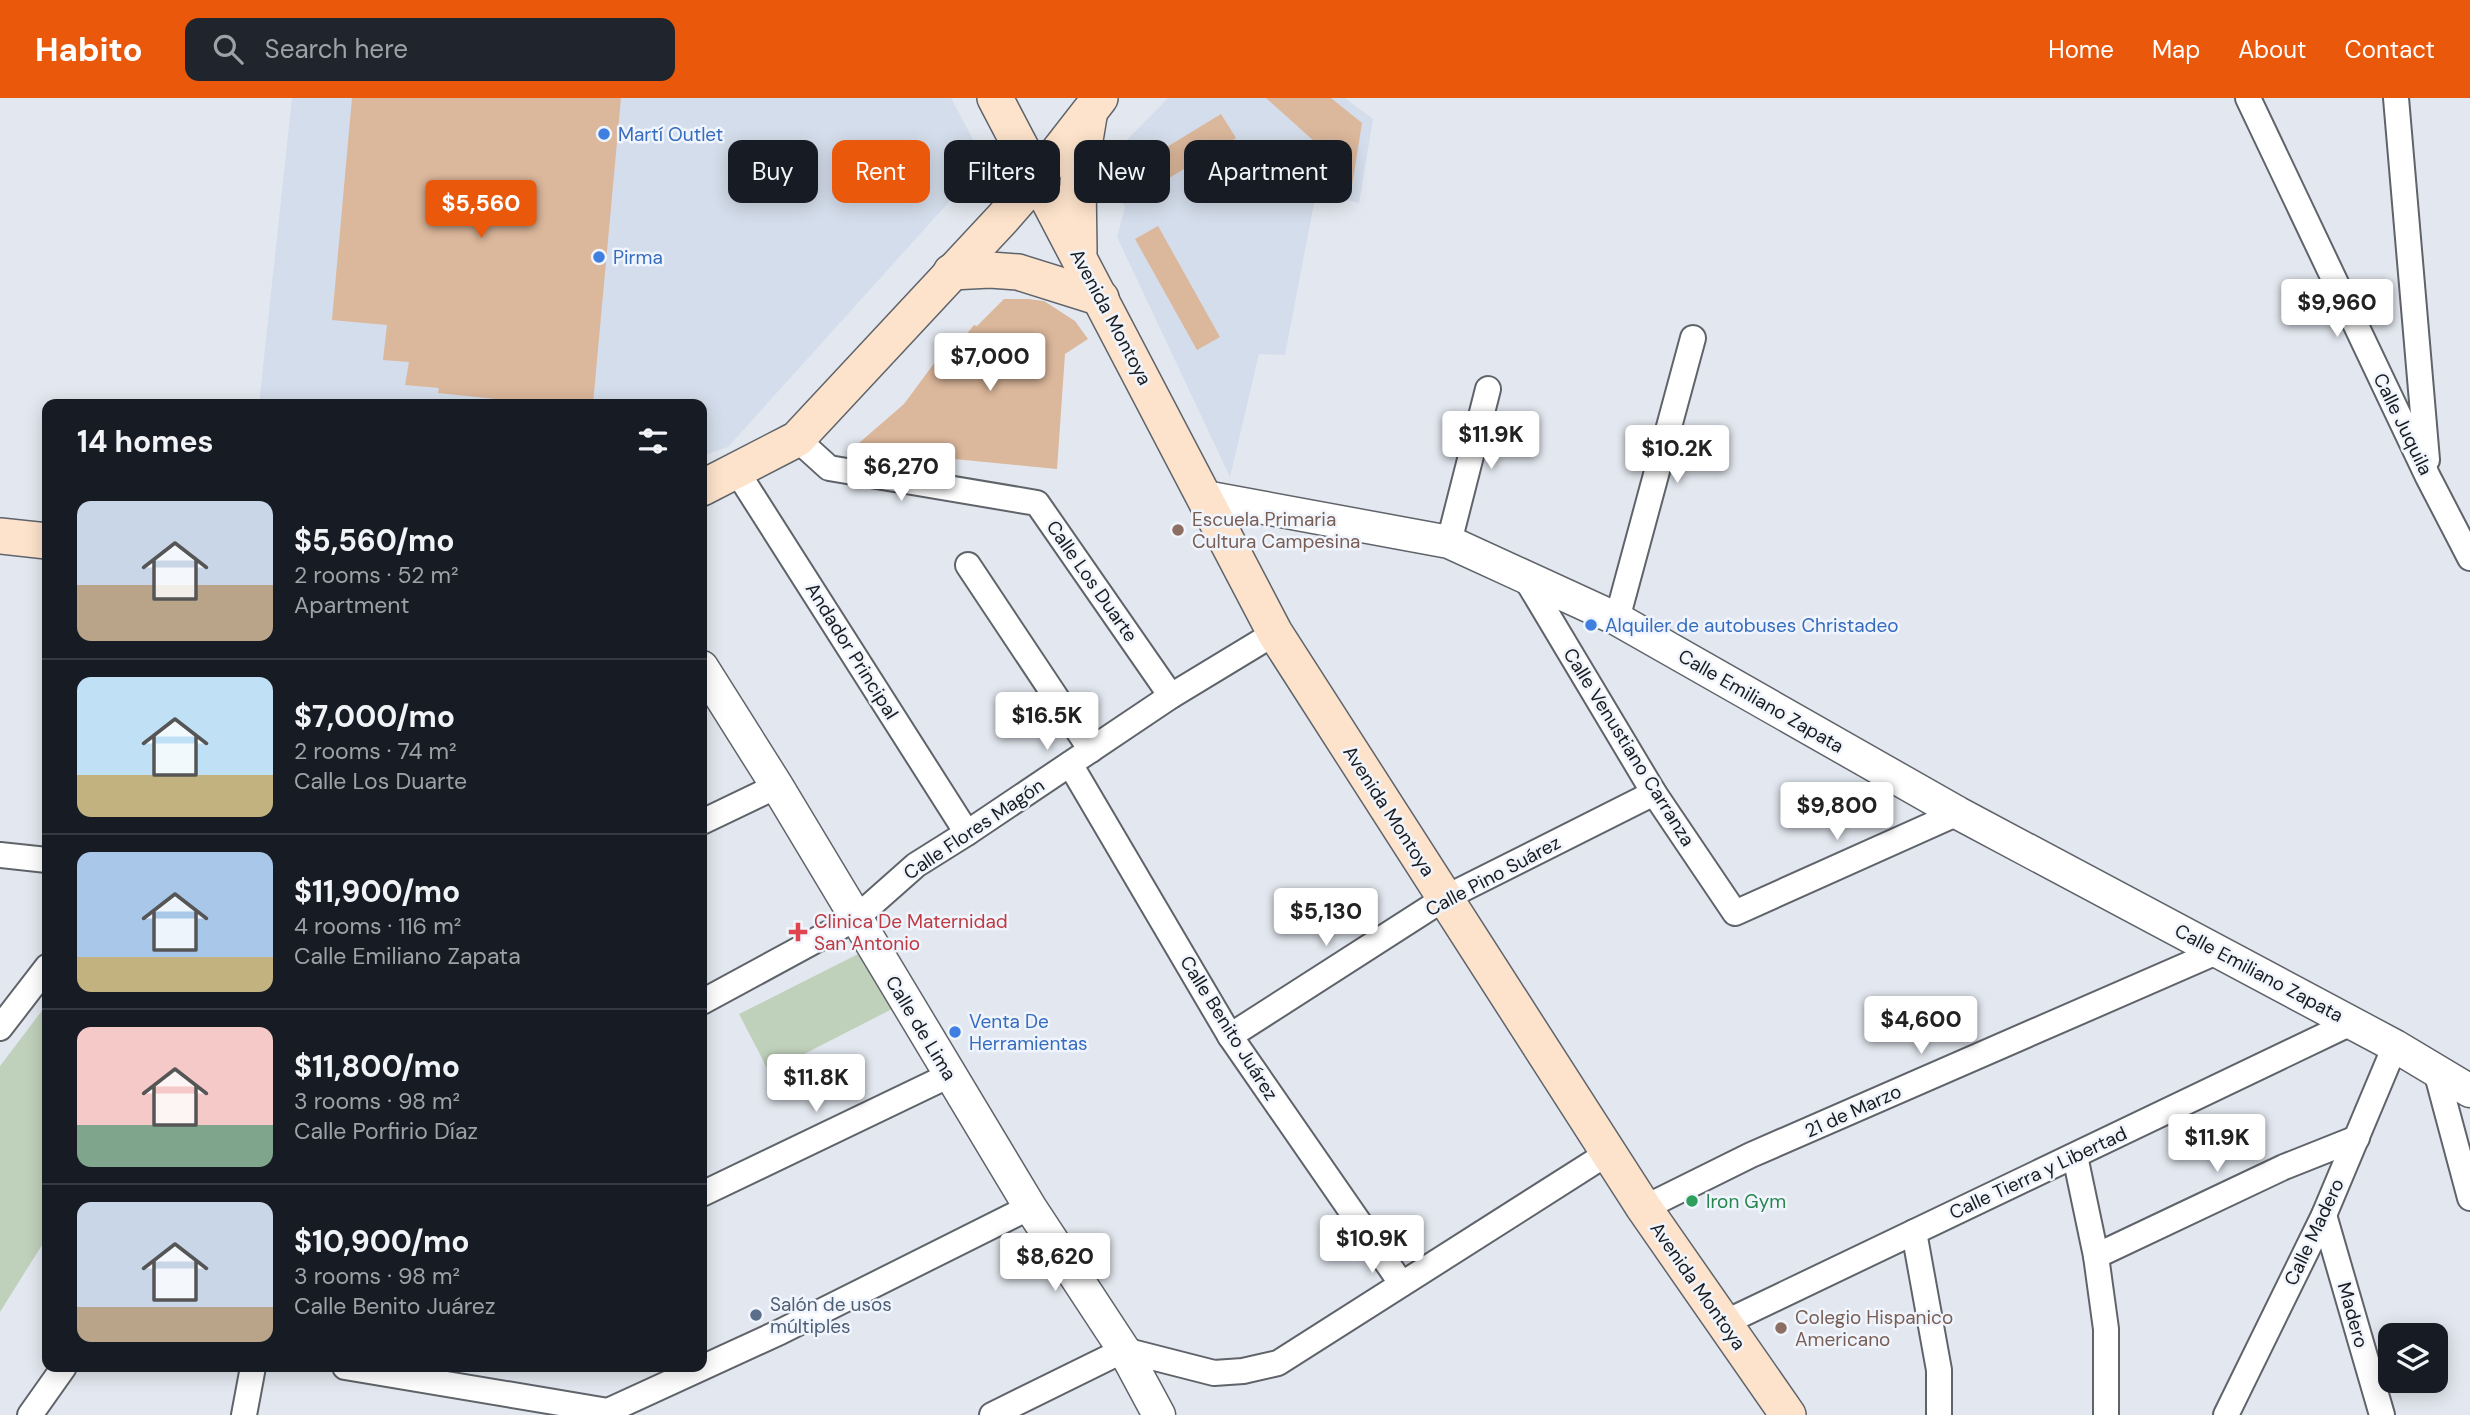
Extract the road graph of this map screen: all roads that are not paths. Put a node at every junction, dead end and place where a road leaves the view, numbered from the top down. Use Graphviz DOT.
graph roads {
  1 [pos="995,98"];
  2 [pos="2248,98"];
  3 [pos="2396,98"];
  4 [pos="1095,104"];
  5 [pos="1017,140"];
  6 [pos="1060,149"];
  7 [pos="1015,203"];
  8 [pos="1050,203"];
  9 [pos="1079,255"];
  10 [pos="951,272"];
  11 [pos="1101,298"];
  12 [pos="1693,338"];
  13 [pos="1488,389"];
  14 [pos="797,439"];
  15 [pos="736,470"];
  16 [pos="2428,477"];
  17 [pos="707,485"];
  18 [pos="1205,497"];
  19 [pos="0,536"];
  20 [pos="42,540"];
  21 [pos="1449,542"];
  22 [pos="2470,558"];
  23 [pos="968,565"];
  24 [pos="1526,579"];
  25 [pos="1617,619"];
  26 [pos="1275,633"];
  27 [pos="707,675"];
  28 [pos="1171,696"];
  29 [pos="1091,750"];
  30 [pos="1070,764"];
  31 [pos="777,786"];
  32 [pos="1654,793"];
  33 [pos="1958,813"];
  34 [pos="707,820"];
  35 [pos="967,833"];
  36 [pos="0,855"];
  37 [pos="42,859"];
  38 [pos="1446,898"];
  39 [pos="855,919"];
  40 [pos="2219,951"];
  41 [pos="42,973"];
  42 [pos="707,999"];
  43 [pos="2351,1023"];
  44 [pos="2,1024"];
  45 [pos="1230,1037"];
  46 [pos="2395,1046"];
  47 [pos="2436,1071"];
  48 [pos="950,1075"];
  49 [pos="2470,1091"];
  50 [pos="2357,1138"];
  51 [pos="1608,1153"];
  52 [pos="2075,1156"];
  53 [pos="707,1192"];
  54 [pos="2470,1198"];
  55 [pos="1030,1207"];
  56 [pos="1644,1208"];
  57 [pos="2324,1215"];
  58 [pos="1914,1232"];
  59 [pos="2096,1256"];
  60 [pos="1401,1283"];
  61 [pos="1724,1324"];
  62 [pos="1124,1350"];
  63 [pos="707,1366"];
  64 [pos="60,1372"];
  65 [pos="252,1372"];
  66 [pos="375,1372"];
  67 [pos="693,1372"];
  68 [pos="30,1415"];
  69 [pos="244,1415"];
  70 [pos="992,1415"];
  71 [pos="1159,1415"];
  72 [pos="1788,1415"];
  73 [pos="1939,1415"];
  74 [pos="2106,1415"];
  75 [pos="2226,1415"];
  76 [pos="2382,1415"];
  1 -- 5 [label="main road, Avenida Montoya"];
  2 -- 16 [label="street, Calle Juquila"];
  3 -- 16 [label="street"];
  4 -- 6 [label="main road"];
  4 -- 9 [label="main road"];
  7 -- 10 [label="main road"];
  8 -- 9 [label="main road, Avenida Montoya"];
  9 -- 11 [label="main road, Avenida Montoya"];
  10 -- 11 [label="main road"];
  10 -- 14 [label="main road"];
  11 -- 18 [label="main road, Avenida Montoya"];
  12 -- 25 [label="street"];
  13 -- 21 [label="street"];
  14 -- 15 [label="main road"];
  14 -- 28 [label="street, Calle Los Duarte"];
  15 -- 17 [label="main road"];
  15 -- 35 [label="street, Andador Principal"];
  16 -- 22 [label="street, Calle Juquila"];
  18 -- 21 [label="street, Calle Emiliano Zapata"];
  18 -- 26 [label="main road, Avenida Montoya"];
  19 -- 20 [label="main road"];
  21 -- 24 [label="street, Calle Emiliano Zapata"];
  23 -- 29 [label="street"];
  24 -- 25 [label="street, Calle Emiliano Zapata"];
  24 -- 32 [label="street, Calle Venustiano Carranza"];
  25 -- 33 [label="street, Calle Emiliano Zapata"];
  26 -- 28 [label="street, Calle Flores Magón"];
  26 -- 38 [label="main road, Avenida Montoya"];
  27 -- 31 [label="street, Calle de Lima"];
  28 -- 29 [label="street, Calle Flores Magón"];
  29 -- 30 [label="street, Calle Flores Magón"];
  30 -- 35 [label="street, Calle Flores Magón"];
  30 -- 45 [label="street, Calle Benito Juárez"];
  31 -- 34 [label="street"];
  31 -- 39 [label="street, Calle de Lima"];
  32 -- 33 [label="street, Calle Venustiano Carranza"];
  32 -- 38 [label="street, Calle Pino Suárez"];
  33 -- 40 [label="street, Calle Emiliano Zapata"];
  35 -- 39 [label="street, Calle Flores Magón"];
  36 -- 37 [label="street"];
  38 -- 45 [label="street, Calle Pino Suárez"];
  38 -- 51 [label="main road, Avenida Montoya"];
  39 -- 42 [label="street, Calle Flores Magón"];
  39 -- 48 [label="street, Calle de Lima"];
  40 -- 43 [label="street, Calle Emiliano Zapata"];
  40 -- 56 [label="street, 21 de Marzo"];
  41 -- 44 [label="street"];
  43 -- 46 [label="street, Calle Emiliano Zapata"];
  43 -- 52 [label="street, Calle Tierra y Libertad"];
  45 -- 60 [label="street, Calle Benito Juárez"];
  46 -- 47 [label="street, Calle Emiliano Zapata"];
  46 -- 50 [label="street, Calle Madero"];
  47 -- 49 [label="street, Calle Emiliano Zapata"];
  47 -- 54 [label="street"];
  48 -- 53 [label="street"];
  48 -- 55 [label="street, Calle de Lima"];
  50 -- 57 [label="street, Calle Madero"];
  50 -- 59 [label="street"];
  51 -- 56 [label="main road, Avenida Montoya"];
  51 -- 60 [label="street"];
  52 -- 58 [label="street, Calle Tierra y Libertad"];
  52 -- 59 [label="street"];
  55 -- 62 [label="street, Calle de Lima"];
  55 -- 63 [label="street"];
  56 -- 61 [label="main road, Avenida Montoya"];
  57 -- 75 [label="street, Calle Madero"];
  57 -- 76 [label="street, Madero"];
  58 -- 61 [label="street, Calle Tierra y Libertad"];
  58 -- 73 [label="street"];
  59 -- 74 [label="street"];
  60 -- 62 [label="street"];
  61 -- 72 [label="main road, Avenida Montoya"];
  62 -- 70 [label="street"];
  62 -- 71 [label="street, Calle de Lima"];
  64 -- 68 [label="street"];
  65 -- 69 [label="street"];
  66 -- 67 [label="street"];
}
